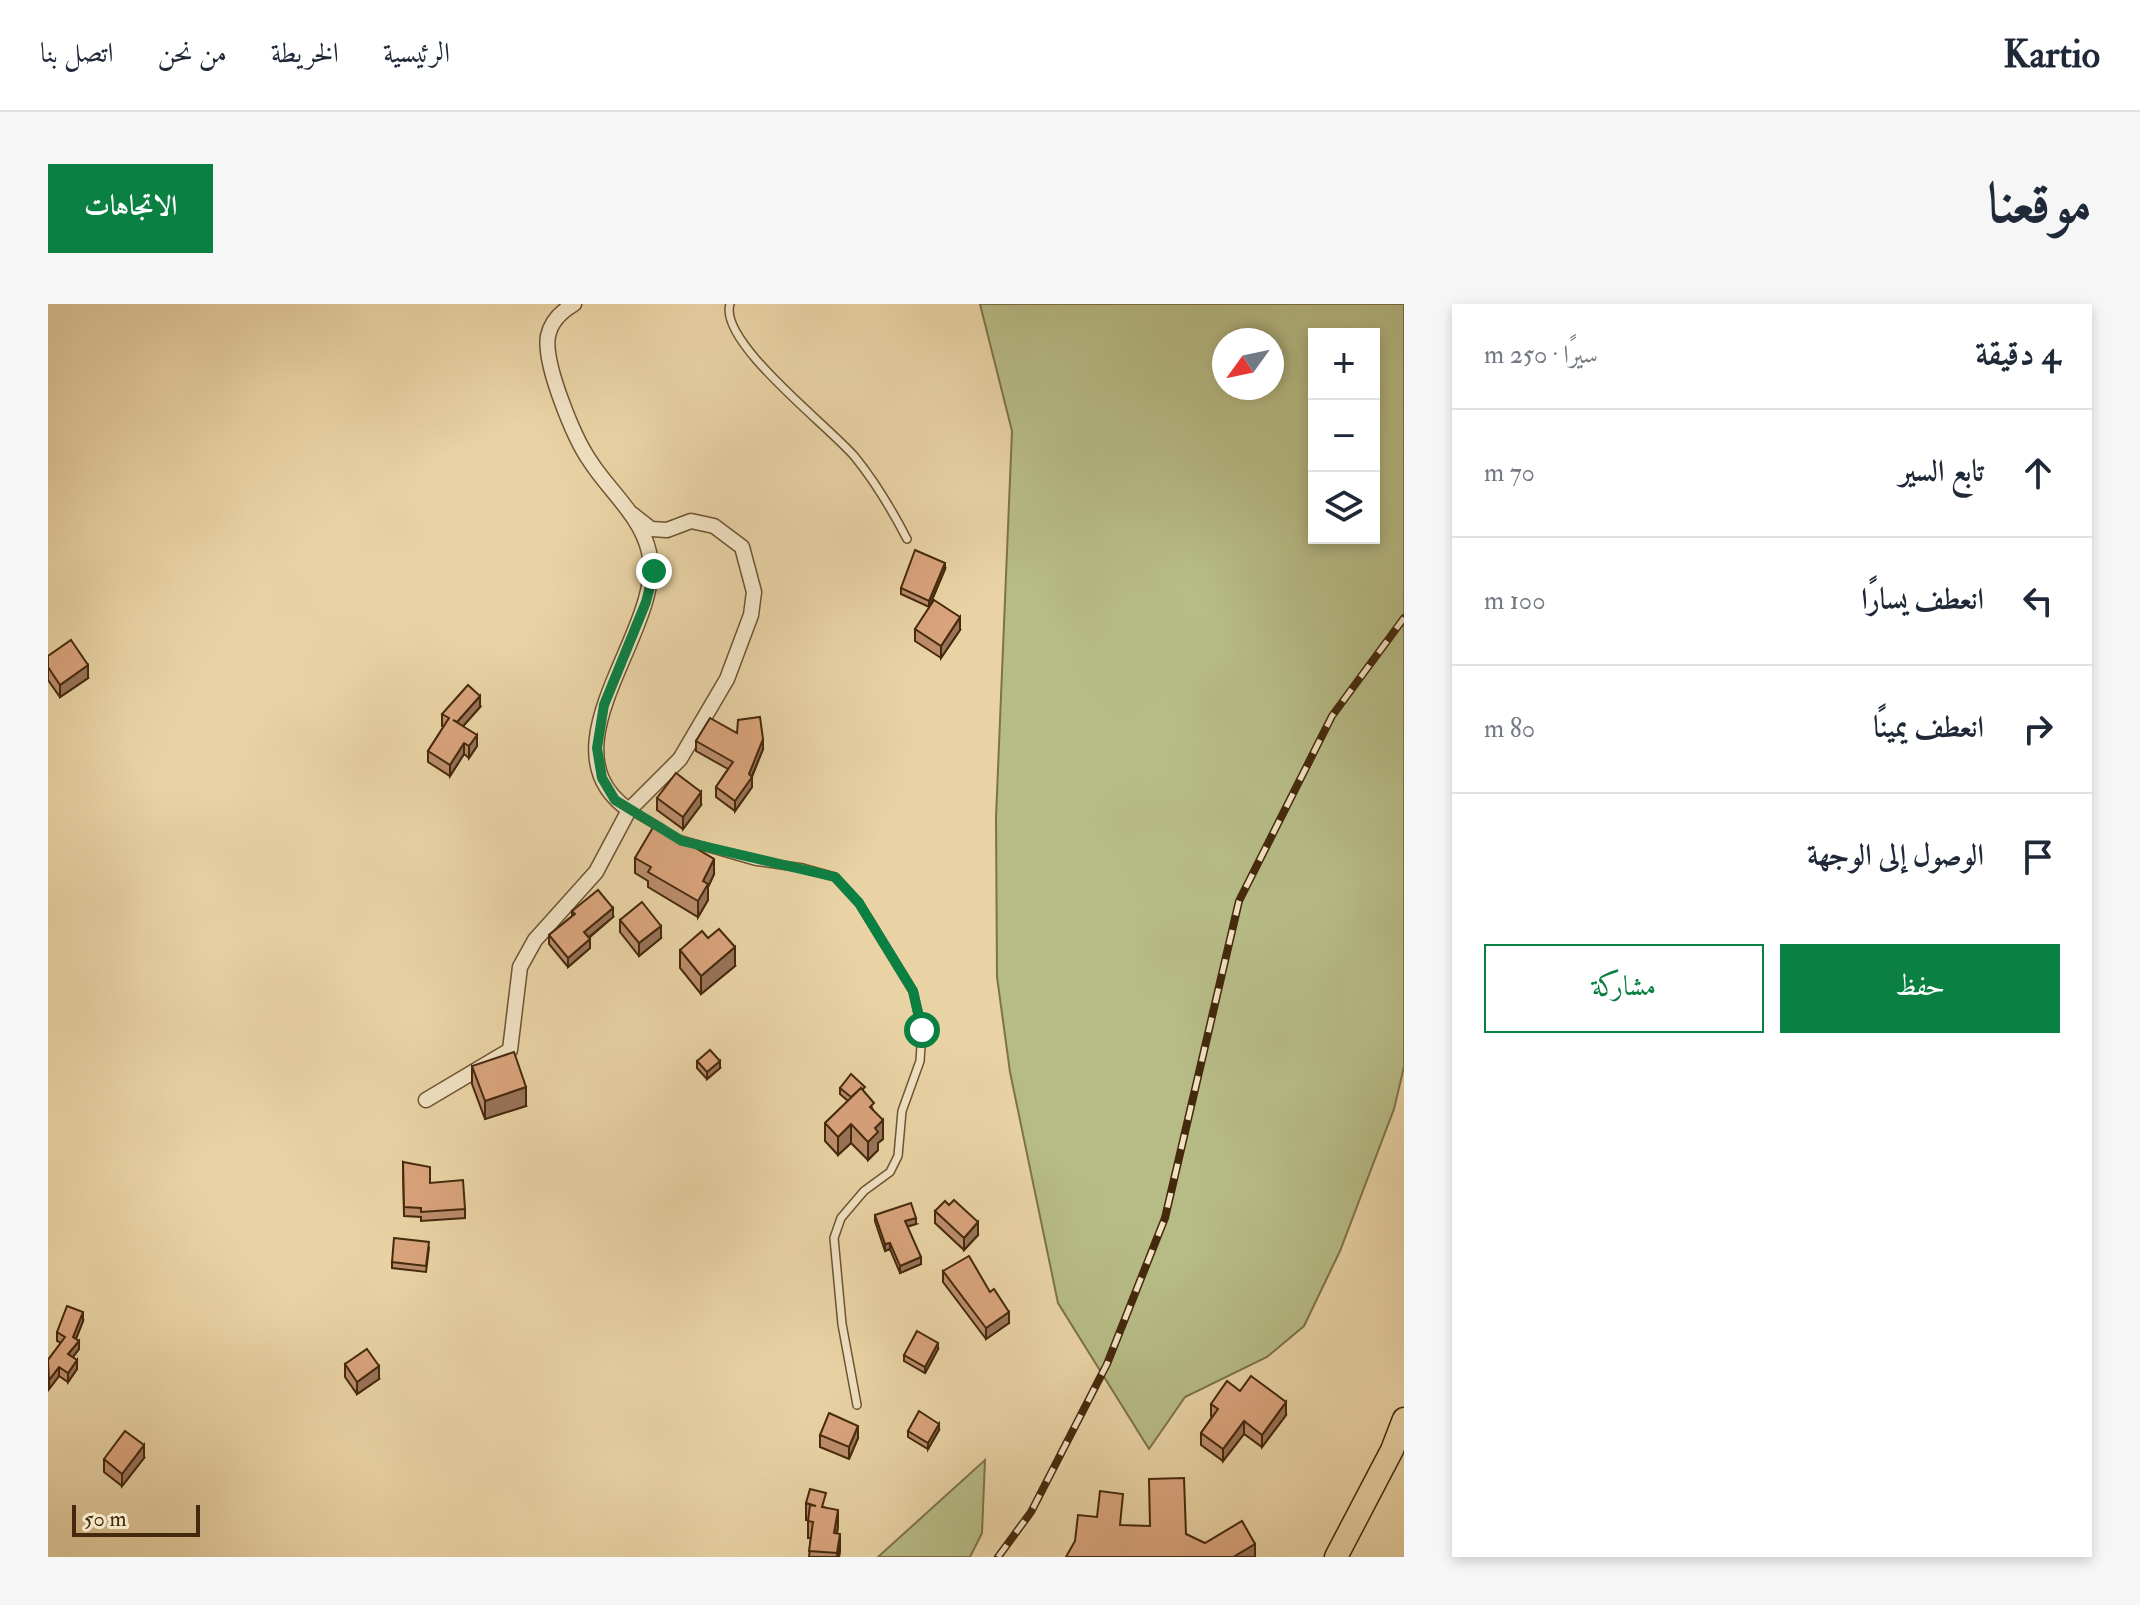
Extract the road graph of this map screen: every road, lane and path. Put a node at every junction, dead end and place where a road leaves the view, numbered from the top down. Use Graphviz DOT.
graph roads {
  1 [pos="574,304"];
  2 [pos="730,304"];
  3 [pos="632,514"];
  4 [pos="907,539"];
  5 [pos="629,810"];
  6 [pos="426,1100"];
  7 [pos="857,1405"];
  8 [pos="1404,1419"];
  9 [pos="1336,1557"];
  1 -- 3 [label="street"];
  2 -- 4 [label="lane"];
  3 -- 5 [label="street"];
  3 -- 5 [label="street"];
  5 -- 6 [label="street"];
  5 -- 7 [label="lane"];
  8 -- 9 [label="main road"];
}
